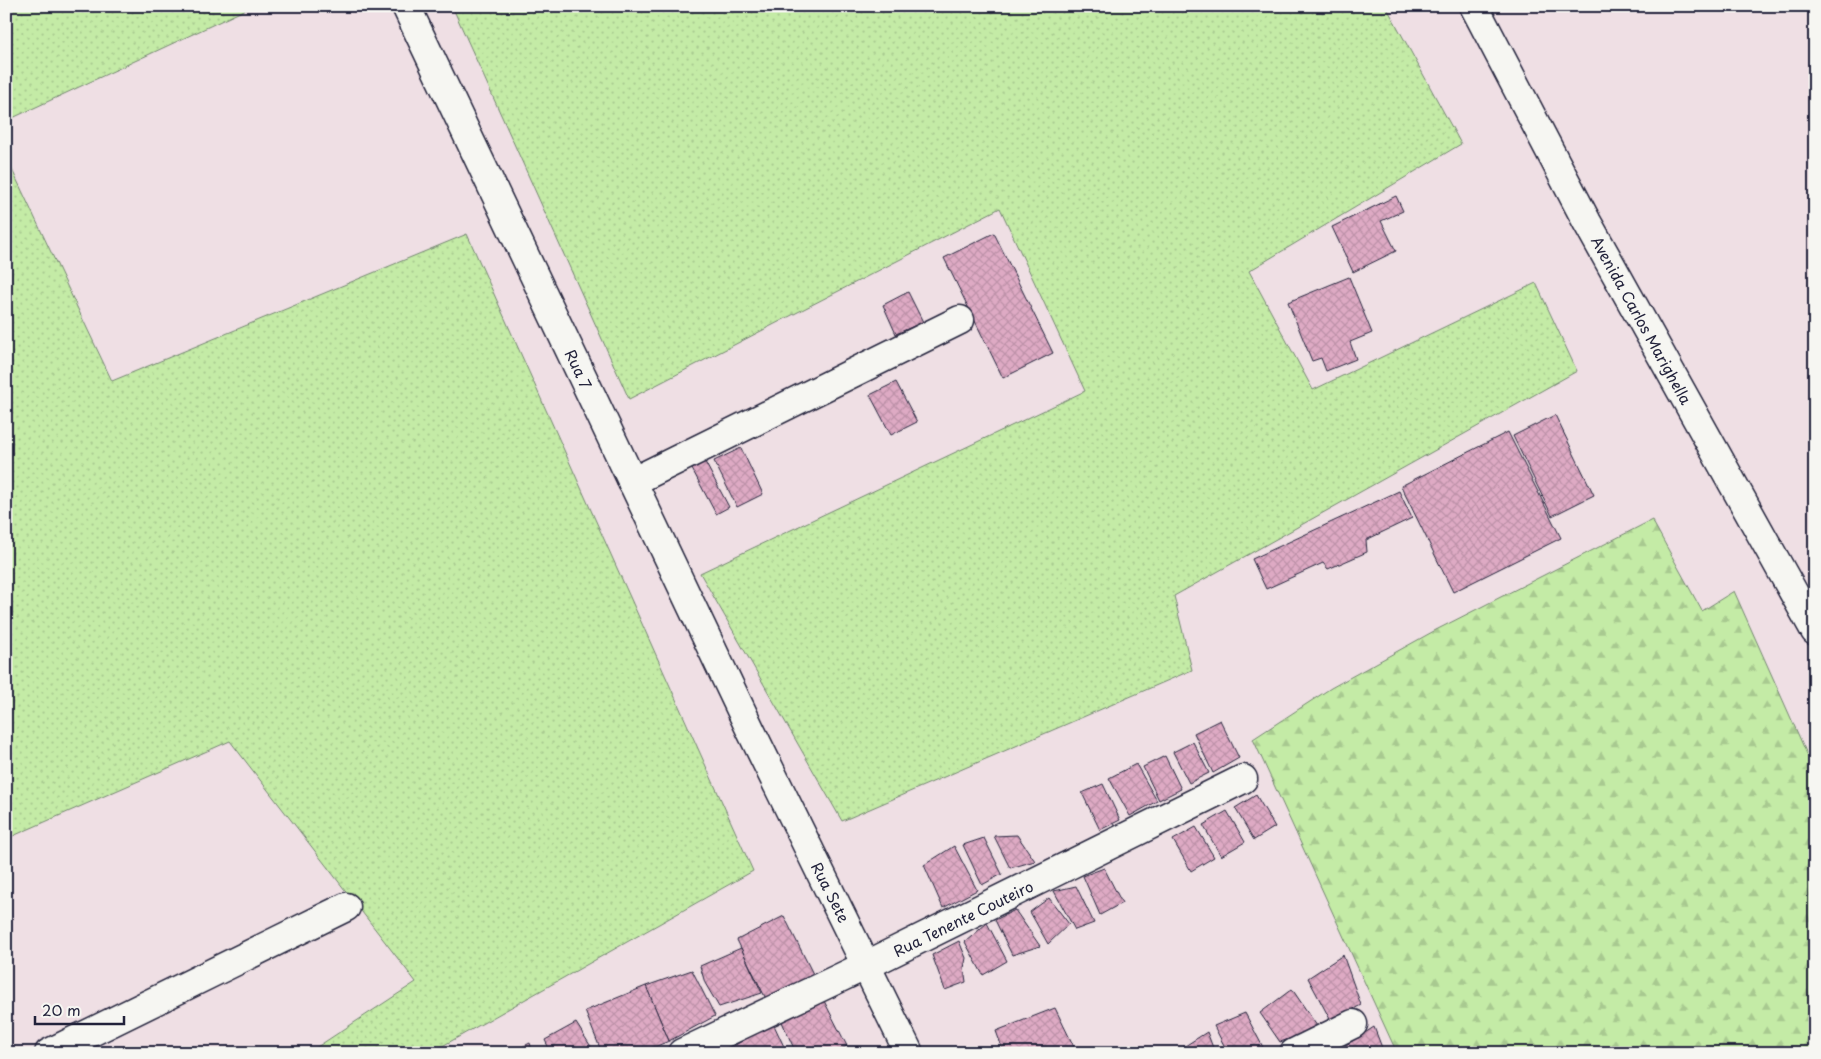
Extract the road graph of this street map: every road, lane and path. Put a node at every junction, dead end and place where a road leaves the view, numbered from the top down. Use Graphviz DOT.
graph roads {
  1 [pos="406,6"];
  2 [pos="1474,6"];
  3 [pos="1815,58"];
  4 [pos="1815,115"];
  5 [pos="960,320"];
  6 [pos="632,482"];
  7 [pos="1815,631"];
  8 [pos="751,731"];
  9 [pos="1243,779"];
  10 [pos="346,907"];
  11 [pos="867,965"];
  12 [pos="1353,1024"];
  13 [pos="49,1053"];
  14 [pos="682,1053"];
  15 [pos="909,1053"];
  16 [pos="1294,1053"];
  1 -- 6 [label="street, Rua 7"];
  2 -- 7 [label="street, Avenida Carlos Marighella"];
  3 -- 4 [label="path"];
  5 -- 6 [label="street"];
  6 -- 8 [label="street, Rua 7"];
  8 -- 11 [label="street, Rua Sete"];
  9 -- 11 [label="street, Rua Tenente Couteiro"];
  10 -- 13 [label="street"];
  11 -- 14 [label="street, Rua Tenente Couteiro"];
  11 -- 15 [label="street, Rua Sete"];
  12 -- 16 [label="street"];
}
